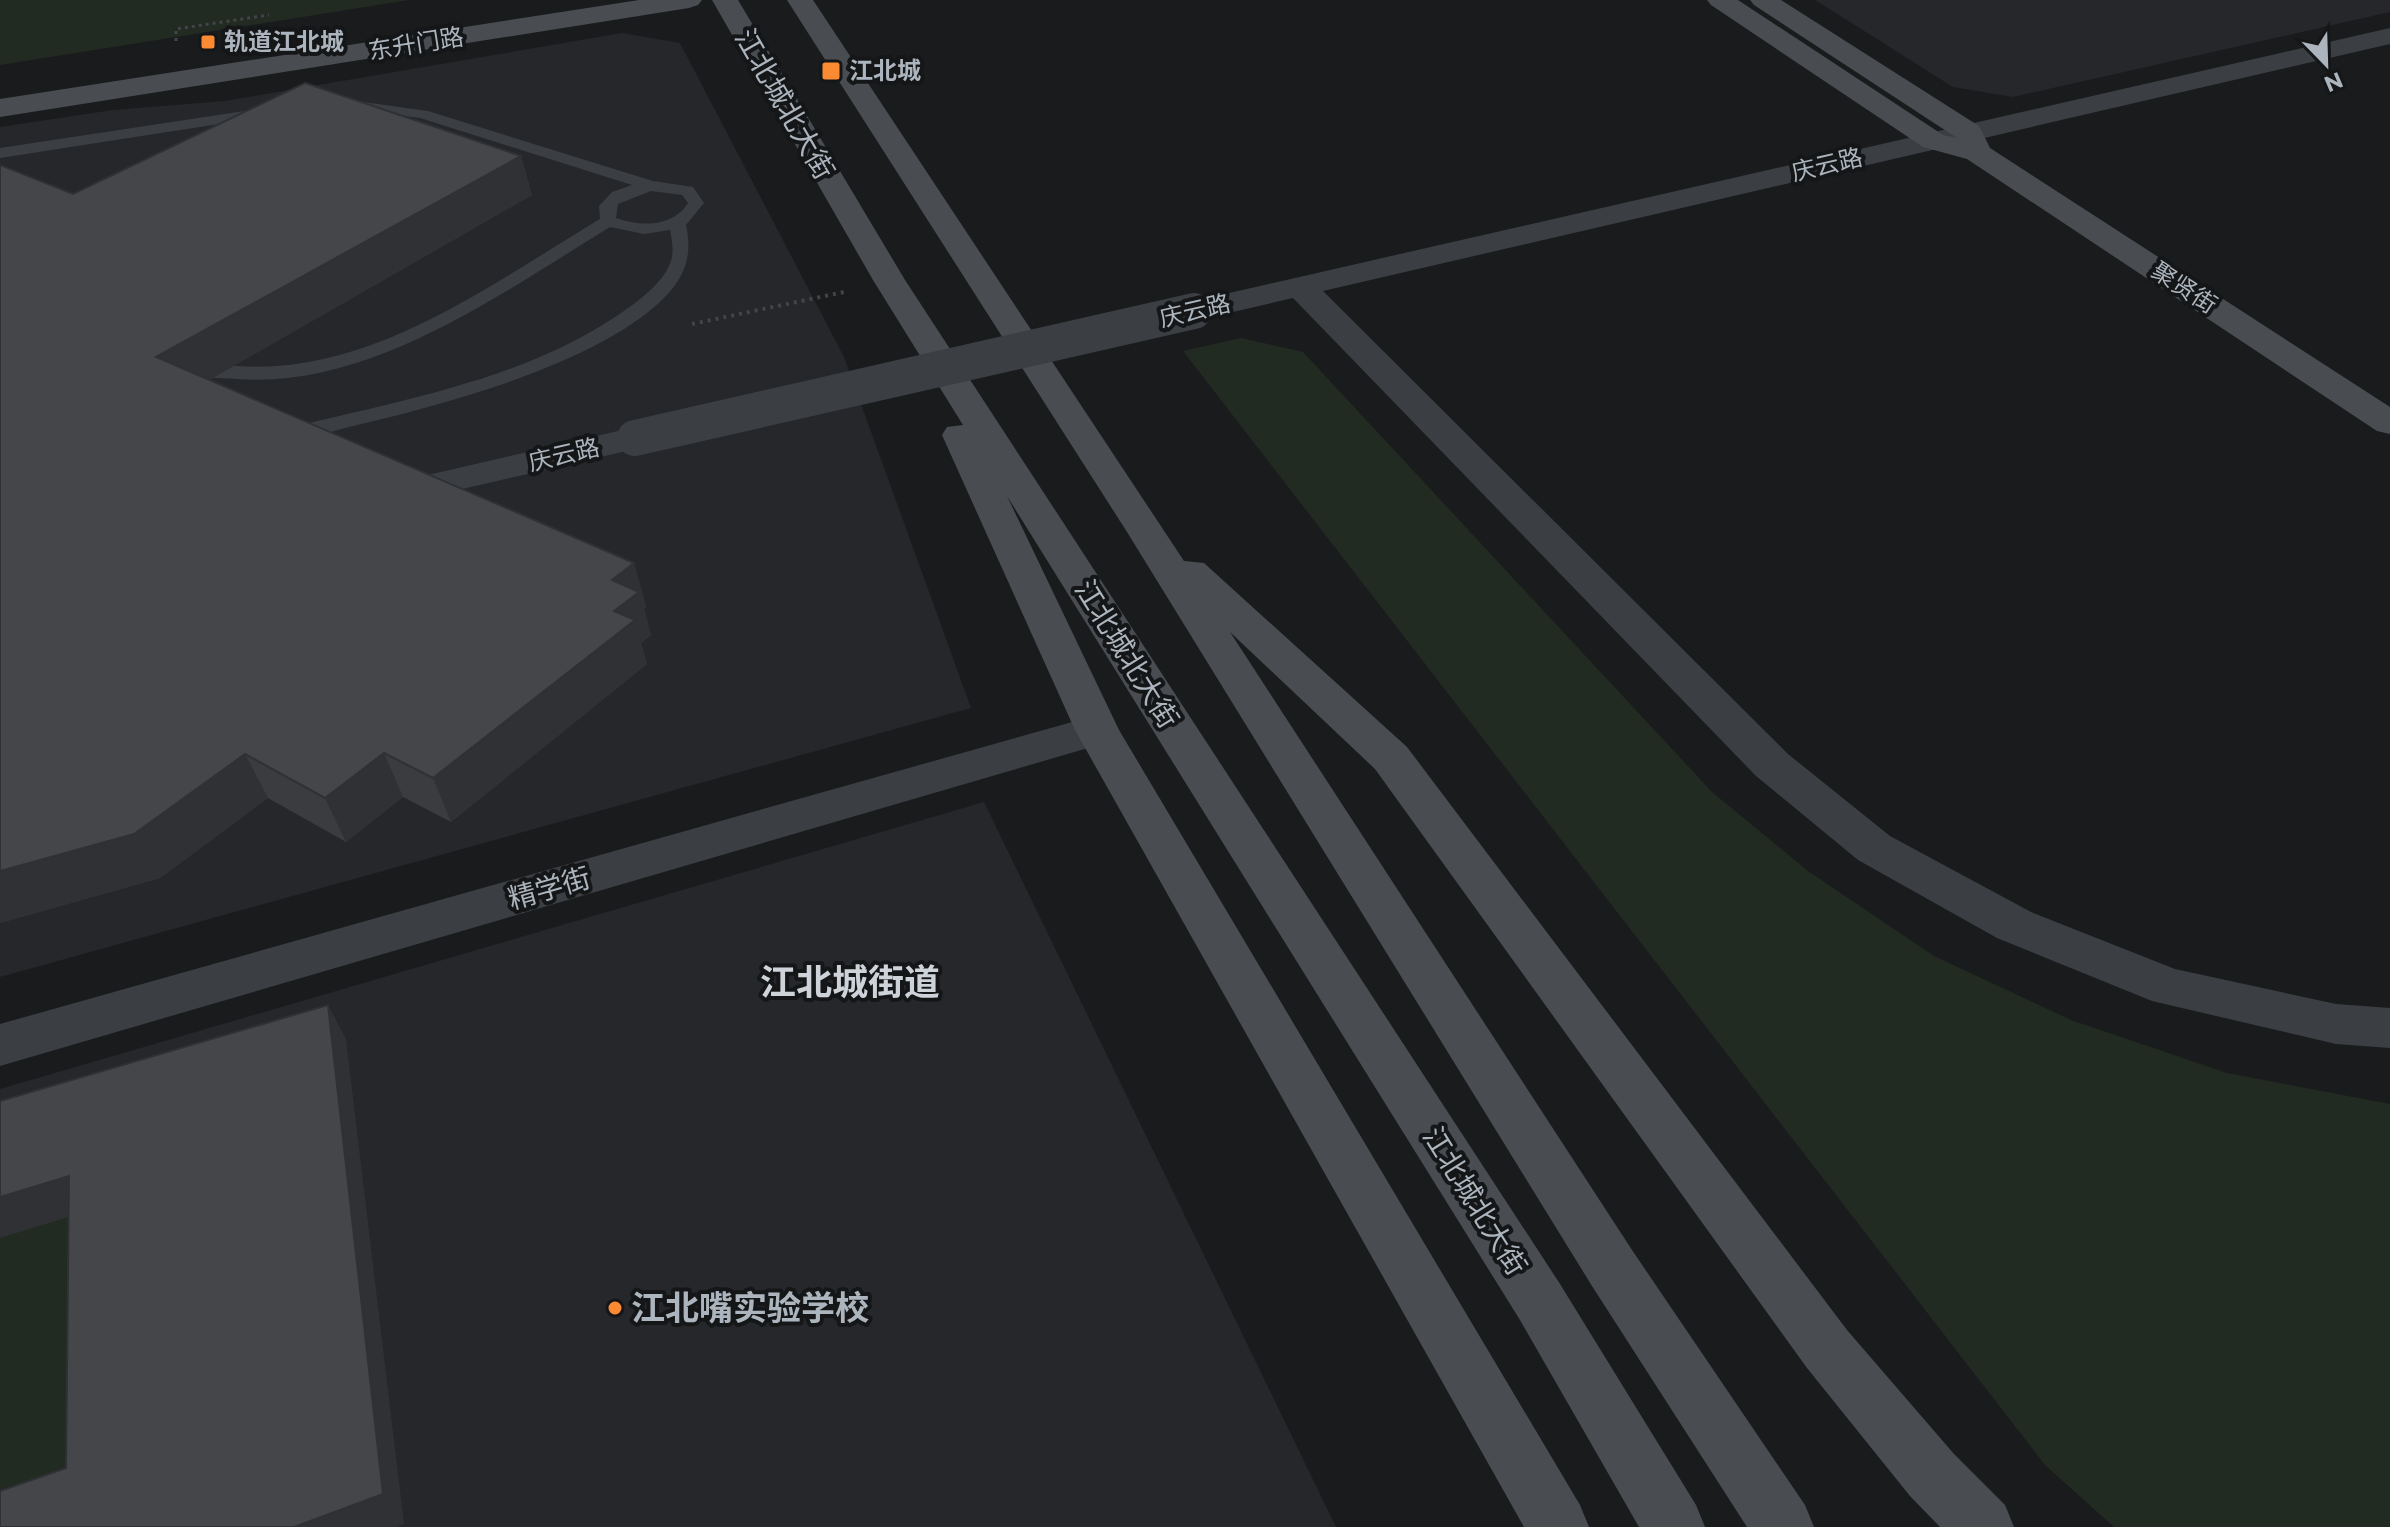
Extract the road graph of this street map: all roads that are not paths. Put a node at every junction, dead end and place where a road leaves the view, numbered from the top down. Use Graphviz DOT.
graph roads {
  1 [pos="570,0"];
  2 [pos="689,0"];
  3 [pos="725,0"];
  4 [pos="800,0"];
  5 [pos="1720,0"];
  6 [pos="1763,0"];
  7 [pos="2390,36"];
  8 [pos="0,89"];
  9 [pos="327,107"];
  10 [pos="0,108"];
  11 [pos="284,111"];
  12 [pos="1933,141"];
  13 [pos="1973,143"];
  14 [pos="0,153"];
  15 [pos="651,186"];
  16 [pos="609,221"];
  17 [pos="677,222"];
  18 [pos="889,280"];
  19 [pos="1300,287"];
  20 [pos="170,356"];
  21 [pos="2390,423"];
  22 [pos="268,438"];
  23 [pos="374,508"];
  24 [pos="1146,532"];
  25 [pos="1097,730"];
  26 [pos="2390,1028"];
  27 [pos="0,1045"];
  28 [pos="1558,1527"];
  29 [pos="1674,1527"];
  30 [pos="1783,1527"];
  31 [pos="1983,1527"];
  1 -- 8 [label="main road, 东升门路"];
  2 -- 10 [label="main road, 东升门路"];
  3 -- 18 [label="main road, 江北城北大街"];
  4 -- 24 [label="main road"];
  5 -- 12 [label="main road"];
  6 -- 13 [label="main road, 聚贤街"];
  7 -- 13 [label="street, 庆云路"];
  9 -- 15 [label="lane"];
  11 -- 14 [label="lane"];
  12 -- 13 [label="street, 庆云路"];
  12 -- 19 [label="street, 庆云路"];
  13 -- 21 [label="main road, 聚贤街"];
  15 -- 16 [label="lane"];
  15 -- 17 [label="lane"];
  16 -- 17 [label="lane"];
  16 -- 20 [label="lane"];
  17 -- 22 [label="lane"];
  18 -- 25 [label="main road"];
  18 -- 29 [label="main road, 江北城北大街"];
  19 -- 23 [label="street, 庆云路, bridge"];
  19 -- 26 [label="street"];
  24 -- 30 [label="main road"];
  24 -- 31 [label="main road"];
  25 -- 27 [label="street, 精学街"];
  25 -- 28 [label="main road"];
}
